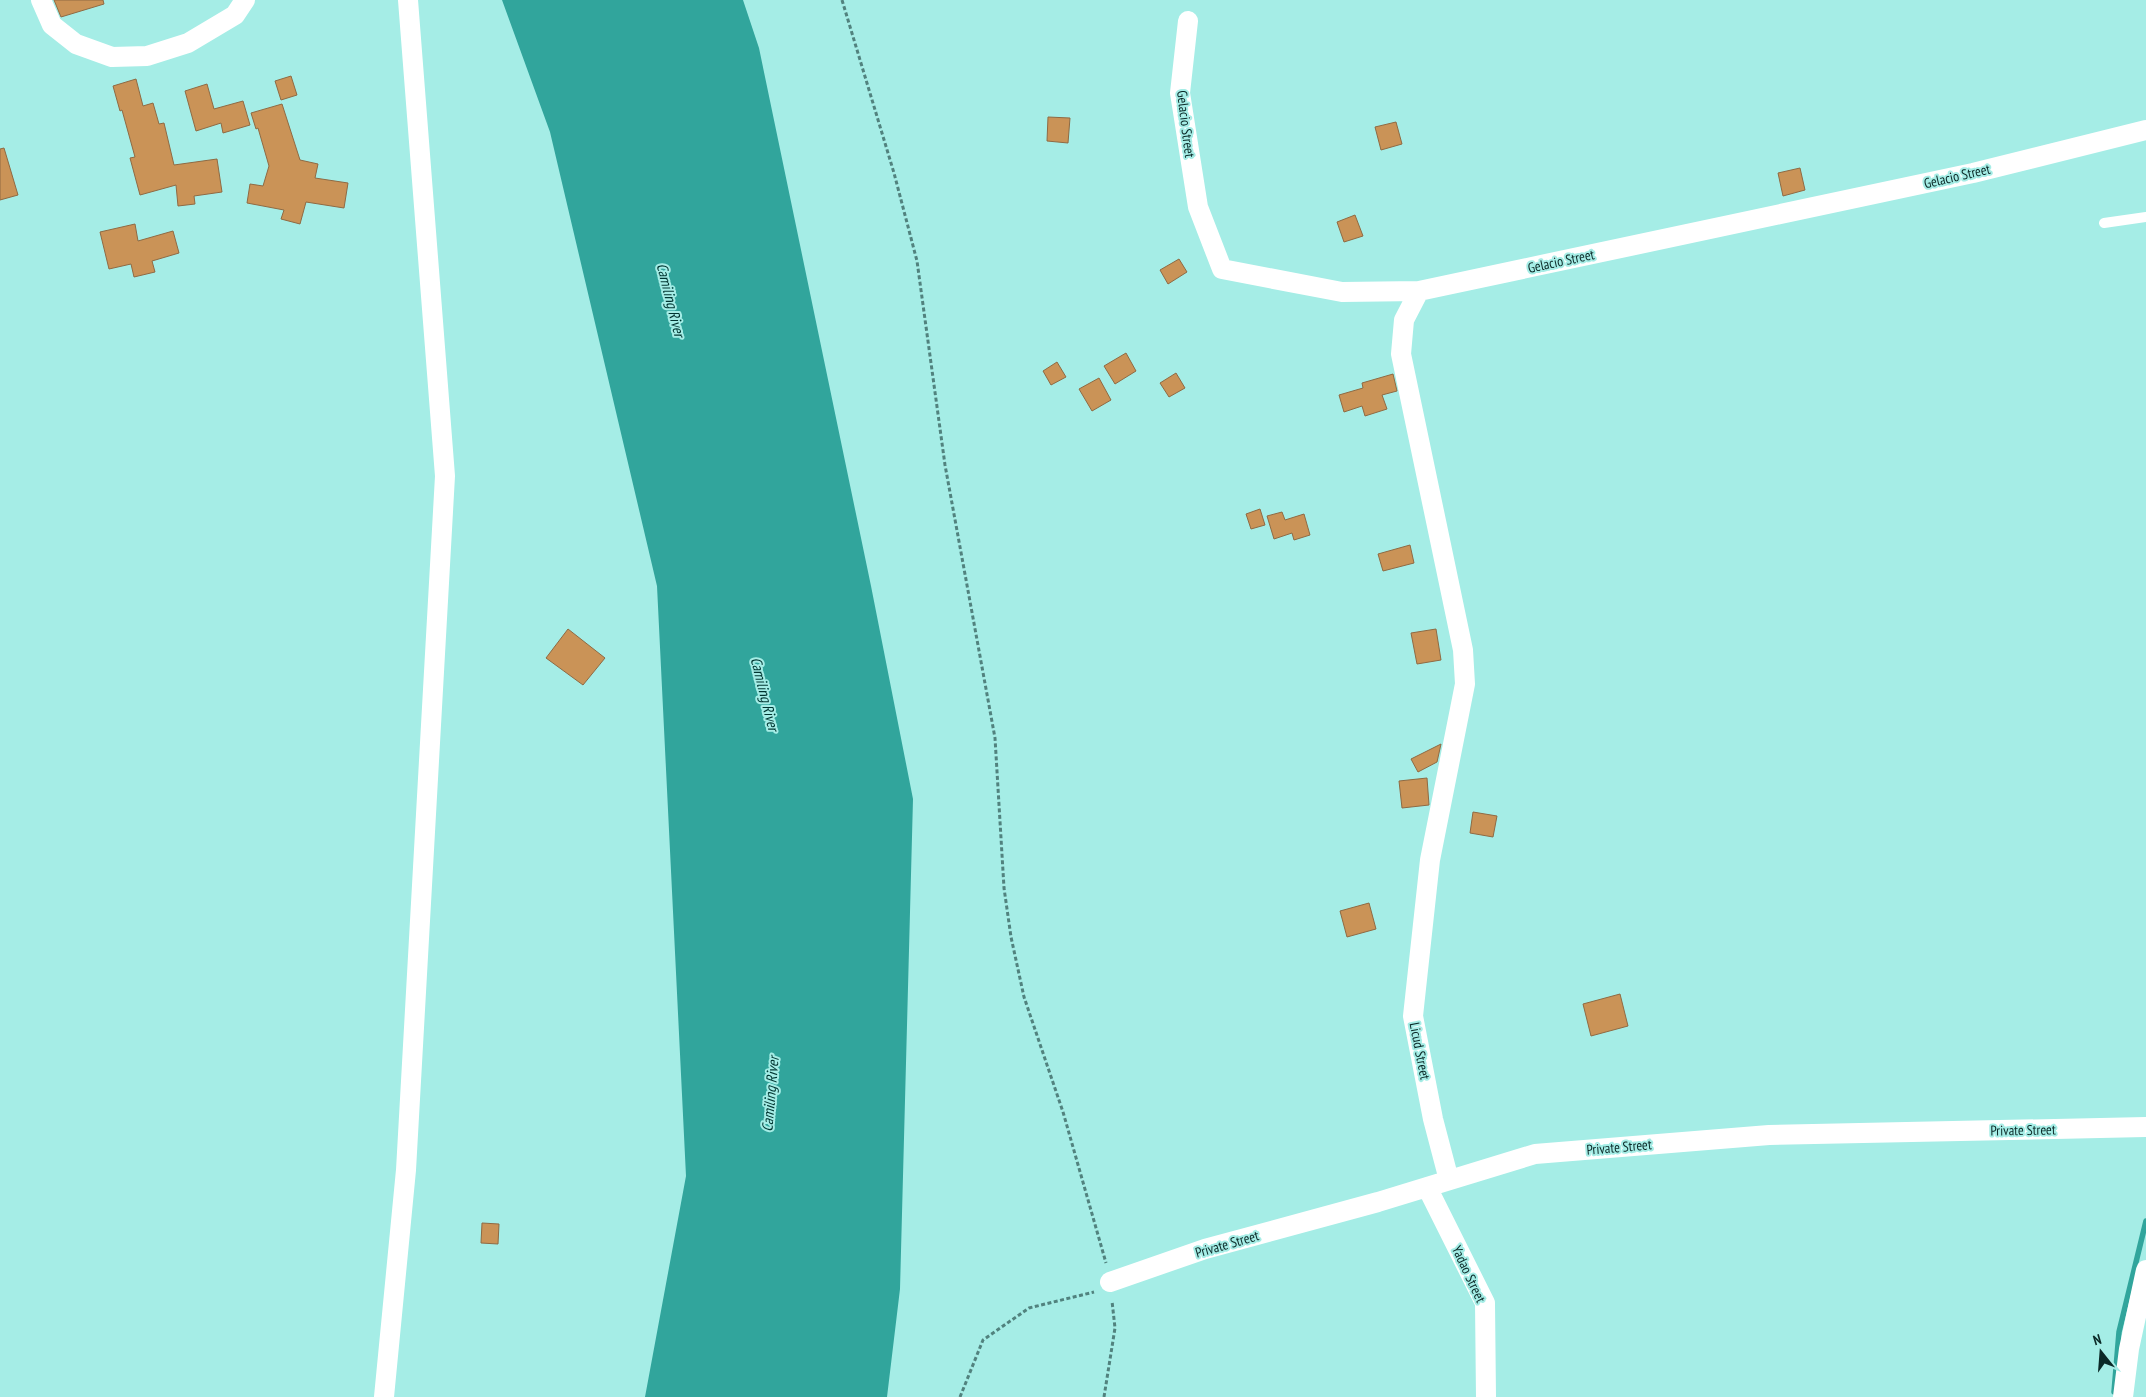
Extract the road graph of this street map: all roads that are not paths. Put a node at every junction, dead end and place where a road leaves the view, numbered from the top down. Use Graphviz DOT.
graph roads {
  1 [pos="41,0"];
  2 [pos="244,0"];
  3 [pos="408,0"];
  4 [pos="1188,20"];
  5 [pos="2146,130"];
  6 [pos="2146,217"];
  7 [pos="2104,223"];
  8 [pos="1419,291"];
  9 [pos="2146,1127"];
  10 [pos="1449,1180"];
  11 [pos="1427,1187"];
  12 [pos="2146,1270"];
  13 [pos="1111,1287"];
  14 [pos="384,1397"];
  15 [pos="1486,1397"];
  16 [pos="2123,1397"];
  1 -- 2 [label="street"];
  3 -- 14 [label="street"];
  4 -- 8 [label="street, Gelacio Street"];
  5 -- 8 [label="street, Gelacio Street"];
  6 -- 7 [label="lane"];
  8 -- 10 [label="street, Licud Street"];
  9 -- 10 [label="street, Private Street"];
  10 -- 11 [label="street, Private Street"];
  11 -- 13 [label="street, Private Street"];
  11 -- 15 [label="street, Yadao Street"];
  12 -- 16 [label="street"];
}
